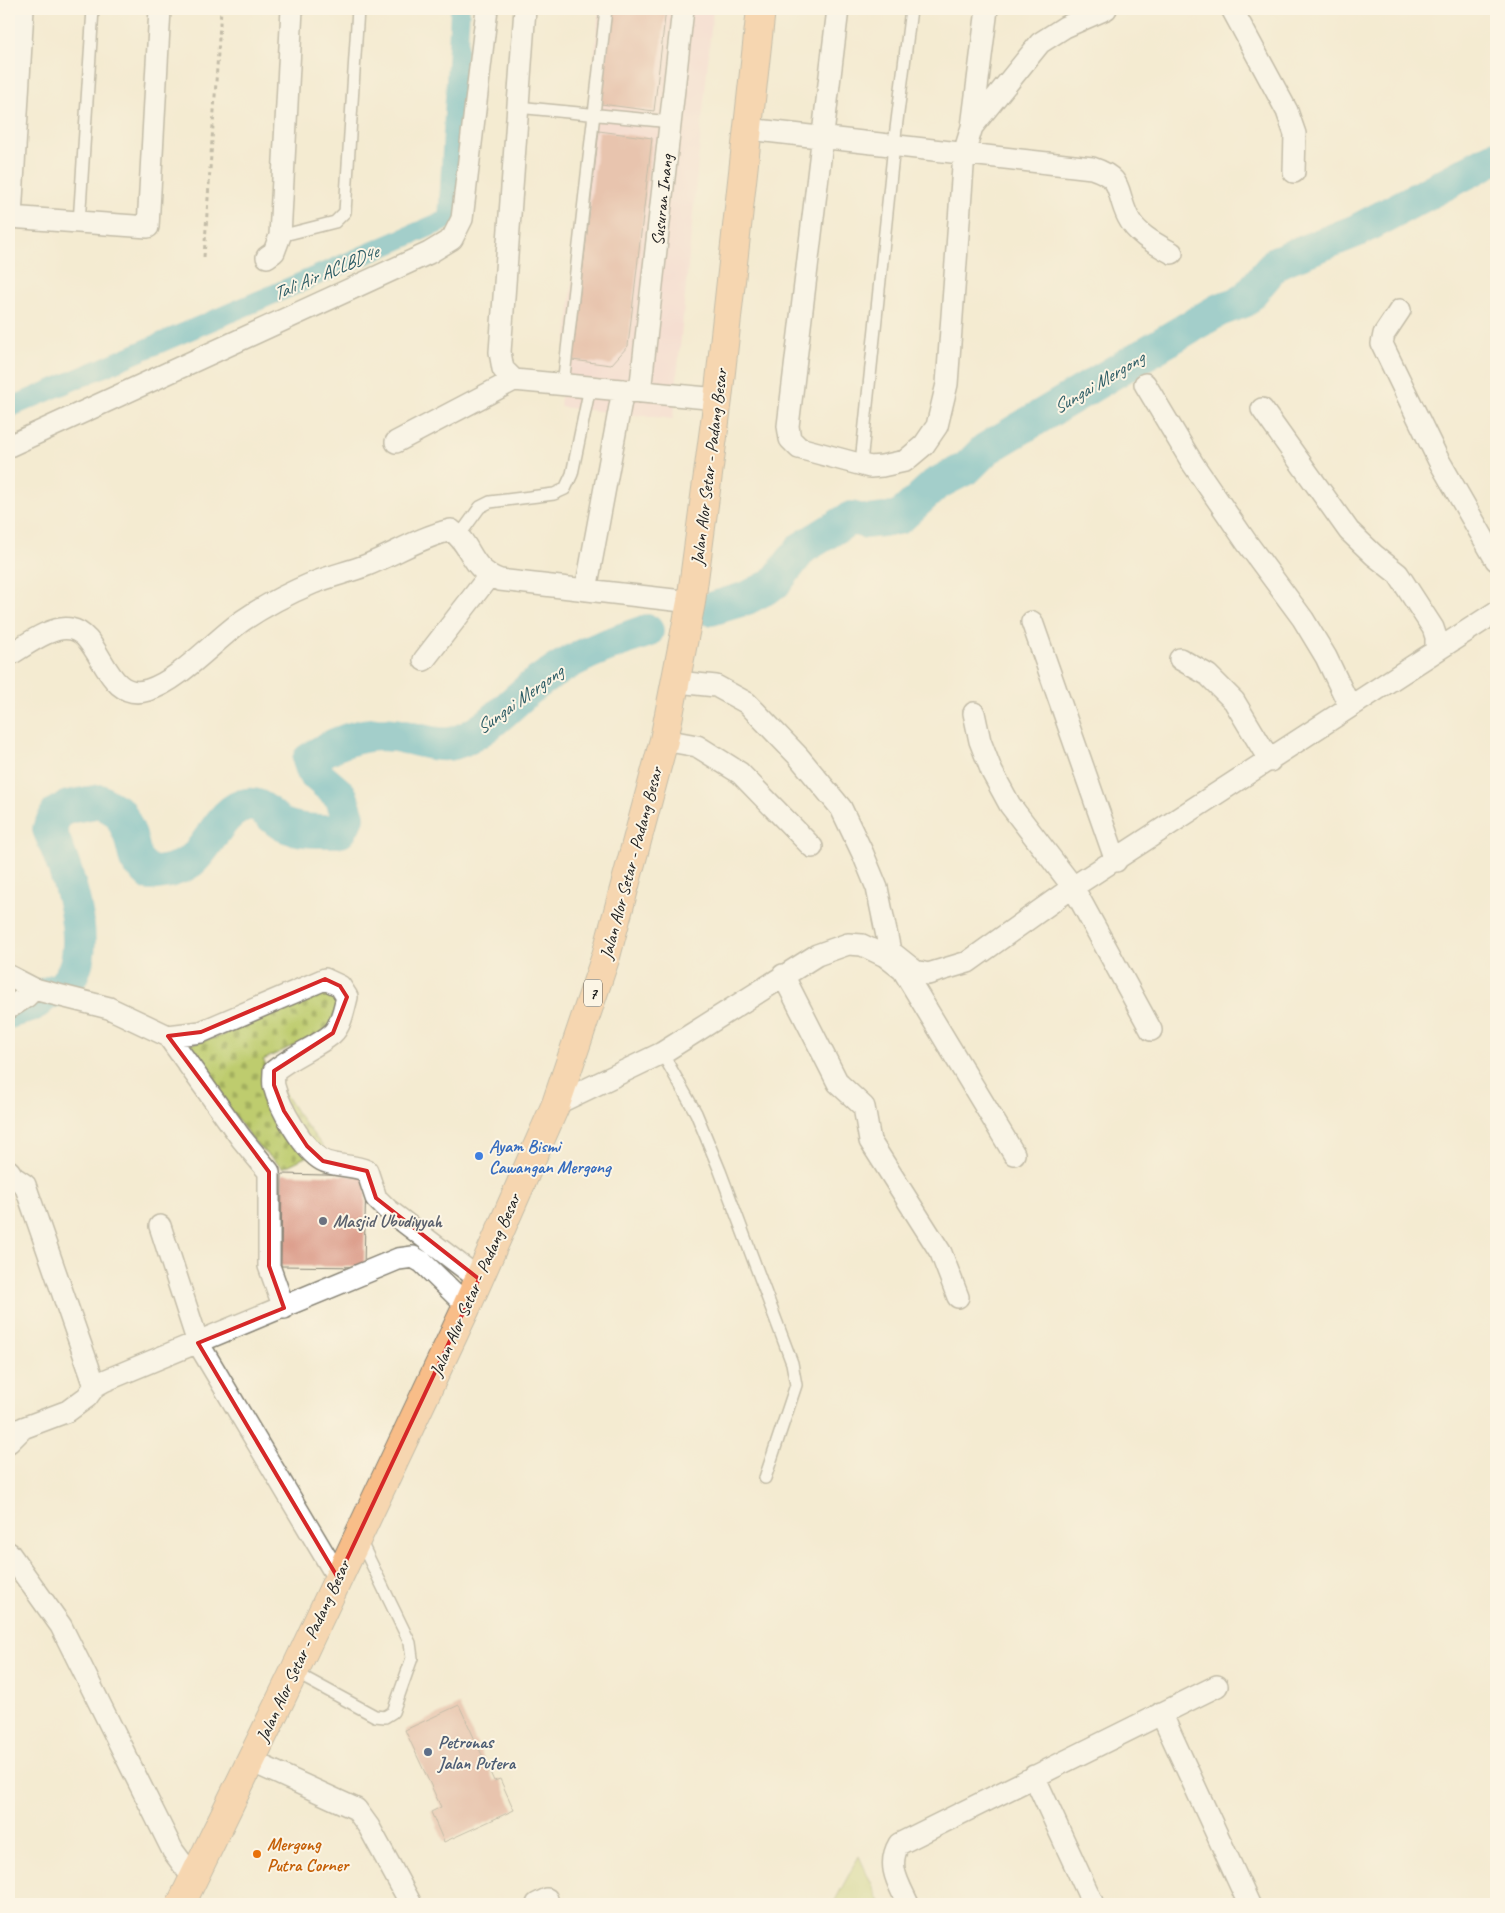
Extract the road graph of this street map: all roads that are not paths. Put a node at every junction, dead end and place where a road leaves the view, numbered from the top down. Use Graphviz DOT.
graph roads {
  1 [pos="23,9"];
  2 [pos="93,9"];
  3 [pos="160,9"];
  4 [pos="292,9"];
  5 [pos="358,9"];
  6 [pos="487,9"];
  7 [pos="525,9"];
  8 [pos="606,9"];
  9 [pos="683,9"];
  10 [pos="761,9"];
  11 [pos="838,9"];
  12 [pos="911,9"];
  13 [pos="987,9"];
  14 [pos="1106,9"];
  15 [pos="1232,9"];
  16 [pos="517,106"];
  17 [pos="594,115"];
  18 [pos="671,122"];
  19 [pos="972,127"];
  20 [pos="748,129"];
  21 [pos="824,136"];
  22 [pos="894,145"];
  23 [pos="964,153"];
  24 [pos="1294,172"];
  25 [pos="10,217"];
  26 [pos="79,223"];
  27 [pos="280,236"];
  28 [pos="1172,253"];
  29 [pos="268,257"];
  30 [pos="1400,310"];
  31 [pos="514,380"];
  32 [pos="563,384"];
  33 [pos="1145,384"];
  34 [pos="590,387"];
  35 [pos="632,391"];
  36 [pos="718,399"];
  37 [pos="1262,409"];
  38 [pos="396,442"];
  39 [pos="9,446"];
  40 [pos="861,463"];
  41 [pos="458,536"];
  42 [pos="1496,560"];
  43 [pos="489,576"];
  44 [pos="586,590"];
  45 [pos="691,602"];
  46 [pos="1496,612"];
  47 [pos="1032,622"];
  48 [pos="1436,650"];
  49 [pos="9,655"];
  50 [pos="1180,659"];
  51 [pos="424,660"];
  52 [pos="677,682"];
  53 [pos="1350,707"];
  54 [pos="974,713"];
  55 [pos="664,740"];
  56 [pos="1270,761"];
  57 [pos="812,847"];
  58 [pos="1116,860"];
  59 [pos="1073,887"];
  60 [pos="862,945"];
  61 [pos="890,951"];
  62 [pos="783,975"];
  63 [pos="9,976"];
  64 [pos="37,990"];
  65 [pos="9,1008"];
  66 [pos="1151,1030"];
  67 [pos="168,1036"];
  68 [pos="662,1053"];
  69 [pos="556,1104"];
  70 [pos="1014,1154"];
  71 [pos="9,1171"];
  72 [pos="160,1226"];
  73 [pos="479,1278"];
  74 [pos="958,1297"];
  75 [pos="467,1306"];
  76 [pos="284,1308"];
  77 [pos="198,1343"];
  78 [pos="96,1386"];
  79 [pos="9,1442"];
  80 [pos="765,1478"];
  81 [pos="359,1536"];
  82 [pos="9,1553"];
  83 [pos="338,1578"];
  84 [pos="294,1672"];
  85 [pos="1217,1686"];
  86 [pos="1161,1713"];
  87 [pos="251,1761"];
  88 [pos="1034,1776"];
  89 [pos="194,1878"];
  90 [pos="181,1904"];
  91 [pos="411,1904"];
  92 [pos="908,1904"];
  93 [pos="1093,1904"];
  94 [pos="1249,1904"];
  1 -- 25 [label="street"];
  2 -- 26 [label="lane"];
  3 -- 26 [label="street"];
  4 -- 27 [label="street"];
  5 -- 27 [label="lane"];
  6 -- 39 [label="street"];
  7 -- 16 [label="street"];
  8 -- 17 [label="lane"];
  9 -- 18 [label="street, Susuran Inang"];
  10 -- 20 [label="main road, Jalan Alor Setar - Padang Besar / 7"];
  11 -- 21 [label="street"];
  12 -- 22 [label="lane"];
  13 -- 19 [label="street"];
  14 -- 19 [label="street"];
  15 -- 24 [label="street"];
  16 -- 17 [label="lane"];
  16 -- 31 [label="street"];
  17 -- 18 [label="lane"];
  17 -- 32 [label="lane"];
  18 -- 35 [label="street, Susuran Inang"];
  19 -- 23 [label="street"];
  20 -- 21 [label="street"];
  20 -- 36 [label="main road, Jalan Alor Setar - Padang Besar / 7"];
  21 -- 22 [label="street"];
  21 -- 40 [label="street"];
  22 -- 23 [label="street"];
  22 -- 40 [label="lane"];
  23 -- 28 [label="street"];
  23 -- 40 [label="street"];
  25 -- 26 [label="street"];
  27 -- 29 [label="street"];
  30 -- 42 [label="street"];
  31 -- 32 [label="street"];
  31 -- 38 [label="street"];
  32 -- 34 [label="street"];
  33 -- 53 [label="street"];
  34 -- 35 [label="street"];
  34 -- 41 [label="lane"];
  35 -- 36 [label="street"];
  35 -- 44 [label="street, Susuran Inang"];
  36 -- 45 [label="main road, Jalan Alor Setar - Padang Besar / 7"];
  37 -- 48 [label="street"];
  41 -- 43 [label="street"];
  41 -- 49 [label="street"];
  43 -- 44 [label="street"];
  43 -- 51 [label="street"];
  44 -- 45 [label="street"];
  45 -- 52 [label="main road, Jalan Alor Setar - Padang Besar / 7"];
  46 -- 48 [label="street"];
  47 -- 58 [label="street"];
  48 -- 53 [label="street"];
  50 -- 56 [label="street"];
  52 -- 55 [label="main road, Jalan Alor Setar - Padang Besar / 7"];
  52 -- 61 [label="street"];
  53 -- 56 [label="street"];
  54 -- 59 [label="street"];
  55 -- 57 [label="street"];
  55 -- 69 [label="main road, Jalan Alor Setar - Padang Besar / 7"];
  56 -- 58 [label="street"];
  58 -- 59 [label="street"];
  59 -- 61 [label="street"];
  59 -- 66 [label="street"];
  60 -- 61 [label="street"];
  60 -- 62 [label="street"];
  60 -- 70 [label="street"];
  62 -- 68 [label="street"];
  62 -- 74 [label="street"];
  63 -- 64 [label="street"];
  64 -- 65 [label="street"];
  64 -- 67 [label="street"];
  67 -- 73 [label="street"];
  67 -- 76 [label="street"];
  68 -- 69 [label="street"];
  68 -- 80 [label="lane"];
  69 -- 73 [label="main road, Jalan Alor Setar - Padang Besar / 7"];
  71 -- 78 [label="street"];
  72 -- 77 [label="street"];
  73 -- 75 [label="main road, Jalan Alor Setar - Padang Besar / 7"];
  75 -- 76 [label="street"];
  75 -- 81 [label="main road, Jalan Alor Setar - Padang Besar / 7"];
  76 -- 77 [label="street"];
  77 -- 78 [label="street"];
  77 -- 83 [label="street"];
  78 -- 79 [label="street"];
  81 -- 83 [label="main road, Jalan Alor Setar - Padang Besar / 7"];
  81 -- 84 [label="lane"];
  82 -- 89 [label="street"];
  83 -- 84 [label="main road, Jalan Alor Setar - Padang Besar / 7"];
  84 -- 87 [label="main road, Jalan Alor Setar - Padang Besar / 7"];
  85 -- 86 [label="street"];
  86 -- 88 [label="street"];
  86 -- 94 [label="street"];
  87 -- 89 [label="main road, Jalan Alor Setar - Padang Besar / 7"];
  87 -- 91 [label="street"];
  88 -- 92 [label="street"];
  88 -- 93 [label="street"];
  89 -- 90 [label="main road, Jalan Alor Setar - Padang Besar / 7"];
}
